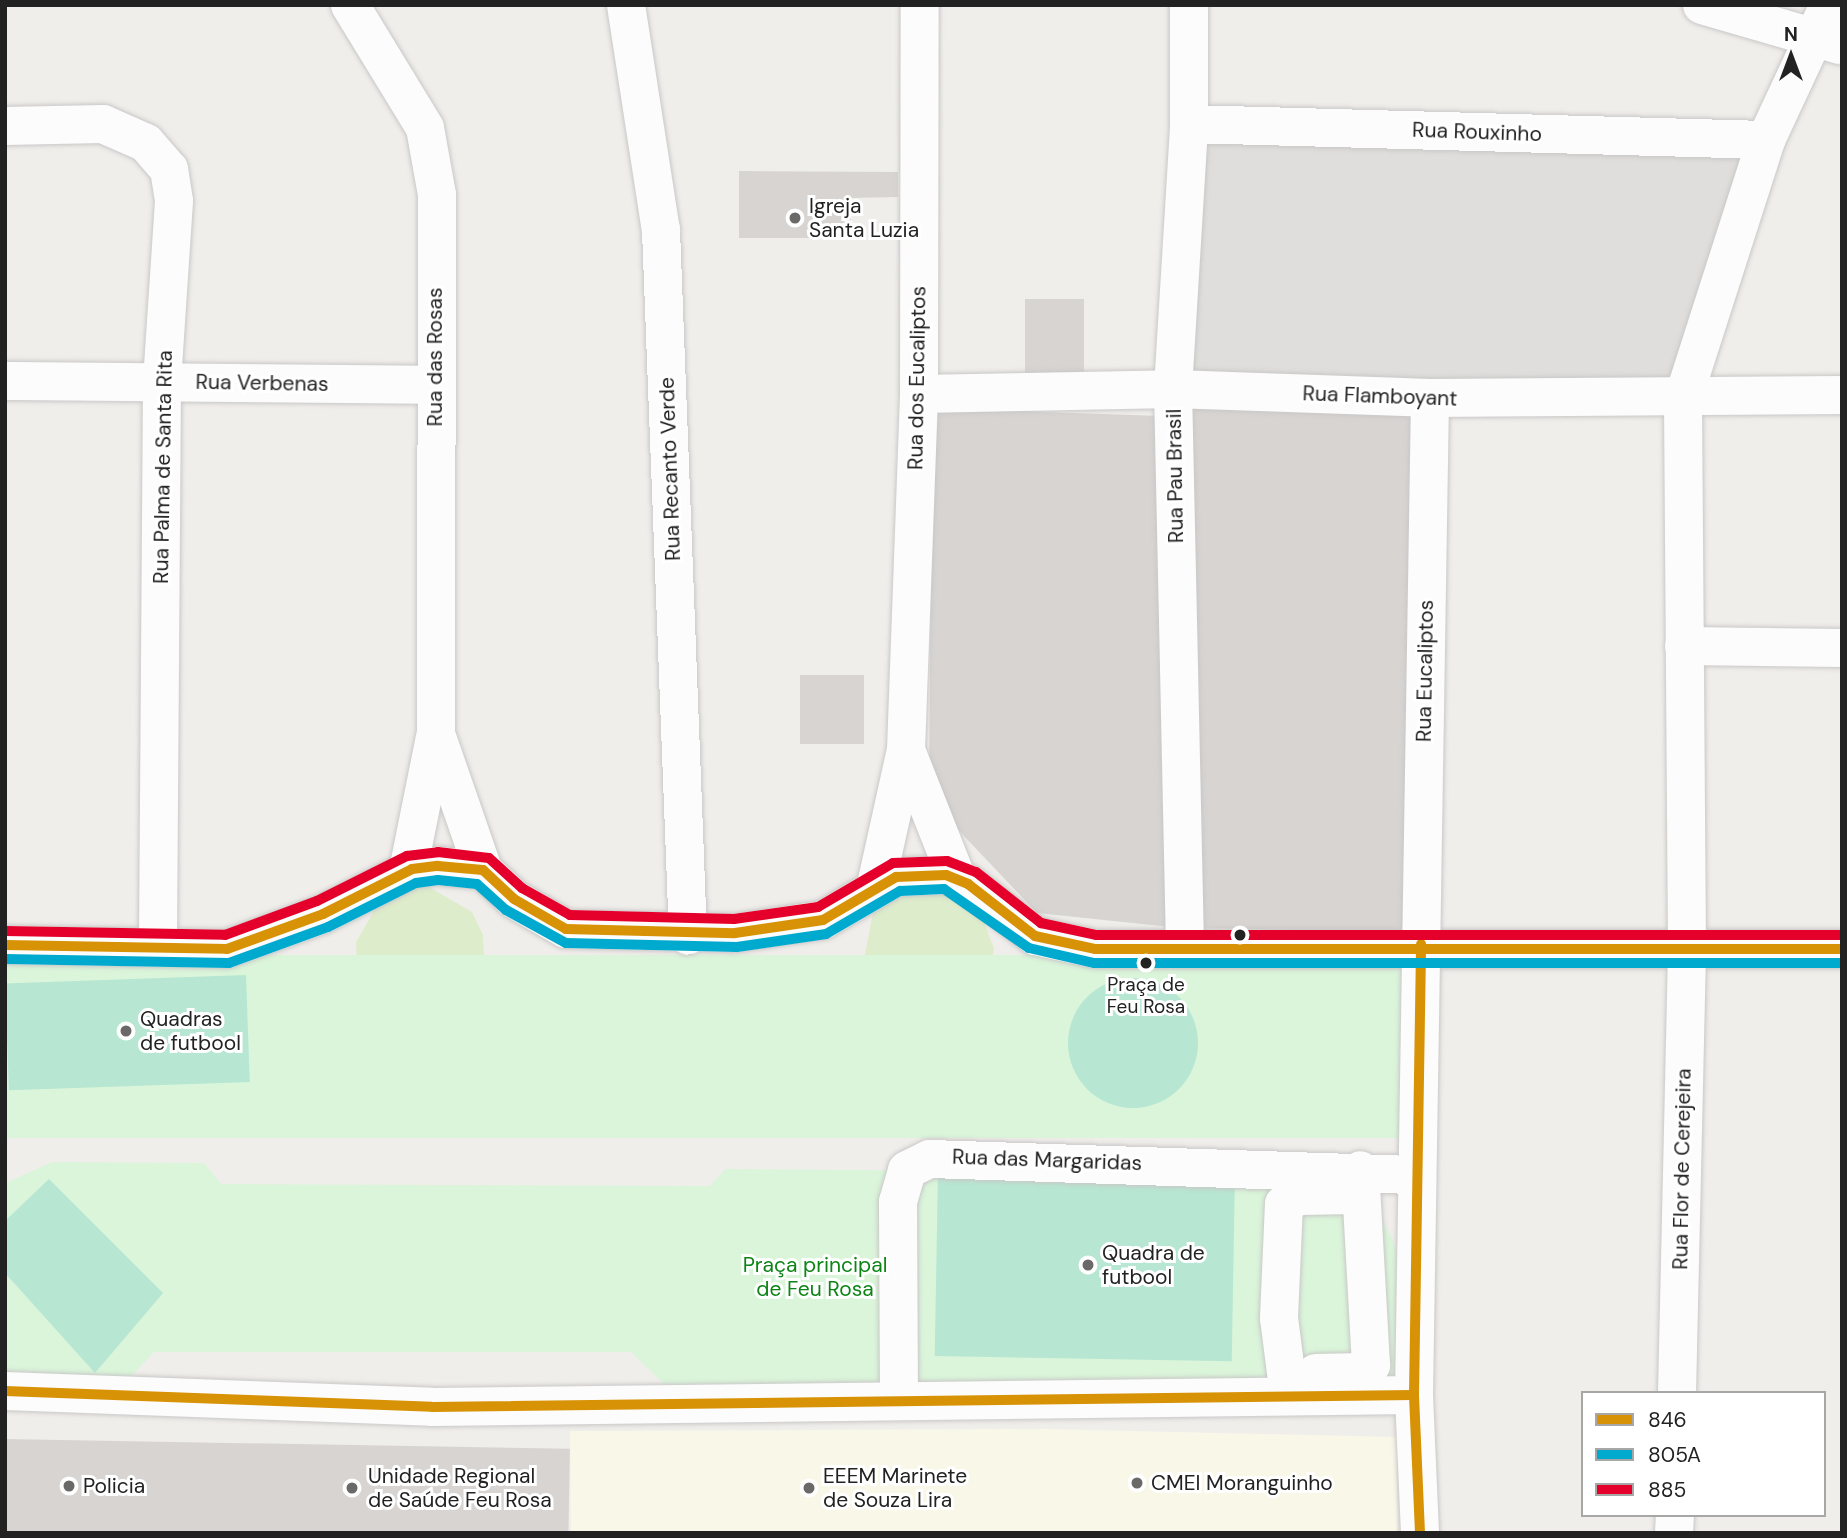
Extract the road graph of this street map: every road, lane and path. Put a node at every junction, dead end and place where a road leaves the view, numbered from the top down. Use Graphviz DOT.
graph roads {
  1 [pos="350,5"];
  2 [pos="626,5"];
  3 [pos="919,5"];
  4 [pos="1189,5"];
  5 [pos="1702,5"];
  6 [pos="1829,5"];
  7 [pos="1829,44"];
  8 [pos="1189,124"];
  9 [pos="5,126"];
  10 [pos="1766,140"];
  11 [pos="5,381"];
  12 [pos="162,382"];
  13 [pos="435,385"];
  14 [pos="1173,388"];
  15 [pos="919,394"];
  16 [pos="1842,396"];
  17 [pos="1430,398"];
  18 [pos="1683,399"];
  19 [pos="1684,646"];
  20 [pos="1842,648"];
  21 [pos="436,732"];
  22 [pos="906,750"];
  23 [pos="483,870"];
  24 [pos="408,871"];
  25 [pos="957,879"];
  26 [pos="876,885"];
  27 [pos="688,935"];
  28 [pos="1421,944"];
  29 [pos="5,945"];
  30 [pos="158,946"];
  31 [pos="1686,946"];
  32 [pos="1185,947"];
  33 [pos="1842,949"];
  34 [pos="1417,1175"];
  35 [pos="1361,1183"];
  36 [pos="1287,1382"];
  37 [pos="5,1391"];
  38 [pos="1677,1391"];
  39 [pos="1414,1395"];
  40 [pos="899,1397"];
  41 [pos="1420,1533"];
  1 -- 13 [label="street, Rua das Rosas"];
  2 -- 27 [label="street, Rua Recanto Verde"];
  3 -- 15 [label="street, Rua dos Eucaliptos"];
  4 -- 8 [label="street, Rua Pau Brasil"];
  5 -- 7 [label="street"];
  6 -- 7 [label="street, Rua Flor de Cerejeira"];
  7 -- 10 [label="street, Rua Flor de Cerejeira"];
  8 -- 10 [label="street, Rua Rouxinho"];
  8 -- 14 [label="street, Rua Pau Brasil"];
  9 -- 12 [label="street, Rua Palma de Santa Rita"];
  10 -- 18 [label="street, Rua Flor de Cerejeira"];
  11 -- 12 [label="street, Rua Verbenas"];
  12 -- 13 [label="street, Rua Verbenas"];
  12 -- 30 [label="street, Rua Palma de Santa Rita"];
  13 -- 21 [label="street, Rua das Rosas"];
  14 -- 15 [label="street, Rua Flamboyant"];
  14 -- 17 [label="street, Rua Flamboyant"];
  14 -- 32 [label="street, Rua Pau Brasil"];
  15 -- 22 [label="street, Rua dos Eucaliptos"];
  16 -- 18 [label="street, Rua Flamboyant"];
  17 -- 18 [label="street, Rua Flamboyant"];
  17 -- 28 [label="street, Rua Eucaliptos"];
  18 -- 19 [label="street, Rua Flor de Cerejeira"];
  19 -- 20 [label="street"];
  19 -- 31 [label="street, Rua Flor de Cerejeira"];
  21 -- 23 [label="street, Rua das Rosas"];
  21 -- 24 [label="street, Rua das Rosas"];
  22 -- 25 [label="street, Rua dos Eucaliptos"];
  22 -- 26 [label="street, Rua dos Eucaliptos"];
  23 -- 24 [label="street"];
  23 -- 27 [label="street"];
  24 -- 30 [label="street"];
  25 -- 26 [label="street"];
  25 -- 32 [label="street"];
  26 -- 27 [label="street"];
  28 -- 31 [label="street"];
  28 -- 32 [label="street"];
  28 -- 34 [label="street, Rua Eucaliptos"];
  29 -- 30 [label="street"];
  31 -- 33 [label="street"];
  31 -- 38 [label="street, Rua Flor de Cerejeira"];
  34 -- 35 [label="street, Rua das Margaridas"];
  34 -- 39 [label="street, Rua Eucaliptos"];
  35 -- 36 [label="street"];
  35 -- 36 [label="street"];
  35 -- 40 [label="street, Rua das Margaridas"];
  36 -- 39 [label="street"];
  36 -- 40 [label="street"];
  37 -- 40 [label="street"];
  39 -- 41 [label="street, Rua Eucaliptos"];
}
